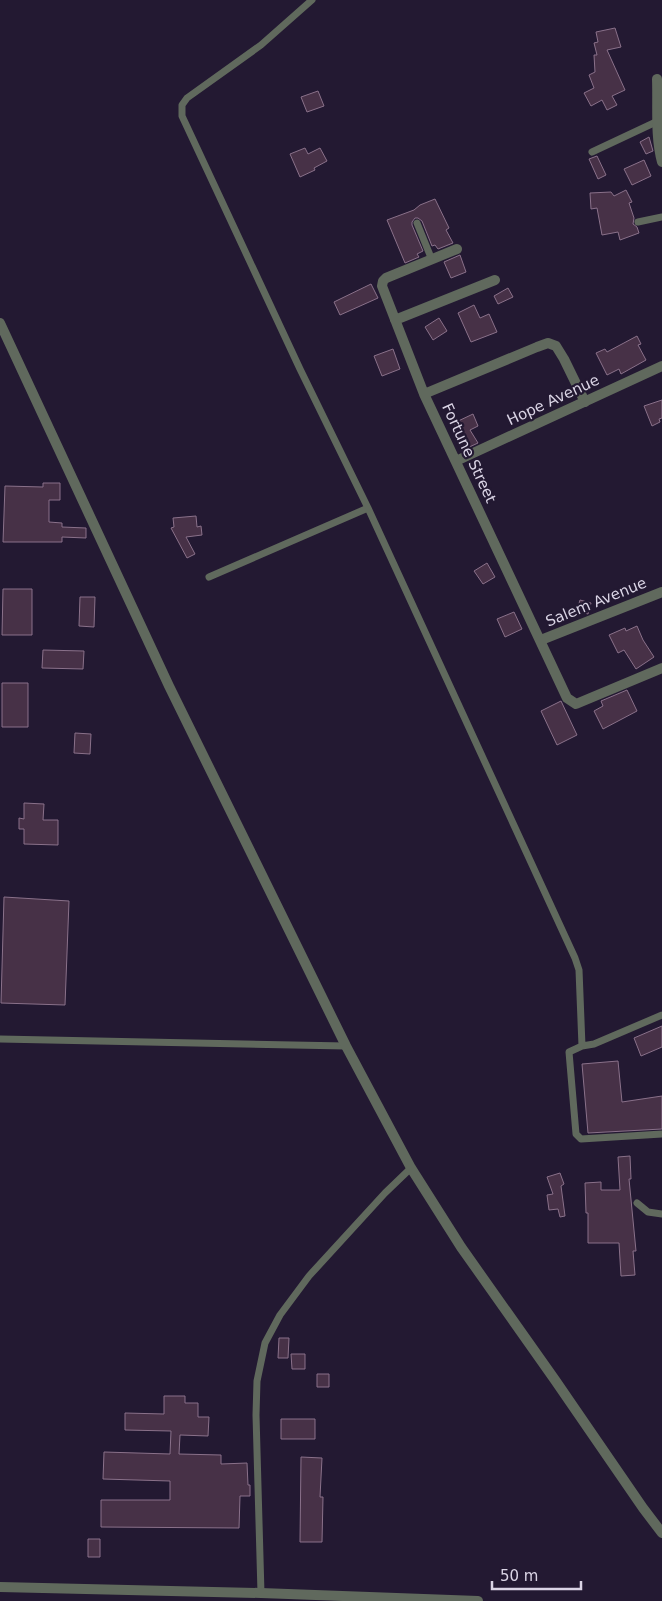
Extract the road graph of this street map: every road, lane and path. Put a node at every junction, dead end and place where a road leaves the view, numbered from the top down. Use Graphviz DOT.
graph roads {
  1 [pos="312,0"];
  2 [pos="656,79"];
  3 [pos="658,121"];
  4 [pos="592,152"];
  5 [pos="662,162"];
  6 [pos="662,217"];
  7 [pos="638,222"];
  8 [pos="417,223"];
  9 [pos="457,249"];
  10 [pos="432,260"];
  11 [pos="495,280"];
  12 [pos="395,320"];
  13 [pos="0,323"];
  14 [pos="662,366"];
  15 [pos="424,394"];
  16 [pos="585,402"];
  17 [pos="456,461"];
  18 [pos="368,508"];
  19 [pos="209,577"];
  20 [pos="662,592"];
  21 [pos="541,640"];
  22 [pos="662,668"];
  23 [pos="662,1015"];
  24 [pos="0,1039"];
  25 [pos="346,1046"];
  26 [pos="582,1046"];
  27 [pos="662,1134"];
  28 [pos="411,1168"];
  29 [pos="637,1203"];
  30 [pos="662,1214"];
  31 [pos="662,1532"];
  32 [pos="0,1587"];
  33 [pos="260,1593"];
  34 [pos="478,1601"];
  1 -- 18 [label="lane"];
  2 -- 3 [label="street"];
  3 -- 4 [label="lane"];
  3 -- 5 [label="street"];
  6 -- 7 [label="lane"];
  8 -- 10 [label="lane"];
  9 -- 10 [label="street, Fortune Street"];
  10 -- 12 [label="street, Fortune Street"];
  11 -- 12 [label="street"];
  12 -- 15 [label="street, Fortune Street"];
  13 -- 25 [label="street"];
  14 -- 16 [label="street, Hope Avenue"];
  15 -- 16 [label="street"];
  15 -- 17 [label="street, Fortune Street"];
  16 -- 17 [label="street, Hope Avenue"];
  17 -- 21 [label="street, Fortune Street"];
  18 -- 19 [label="lane"];
  18 -- 26 [label="lane"];
  20 -- 21 [label="street, Salem Avenue"];
  21 -- 22 [label="street, Fortune Street"];
  23 -- 26 [label="lane"];
  24 -- 25 [label="lane"];
  25 -- 28 [label="street"];
  26 -- 27 [label="lane"];
  28 -- 31 [label="street"];
  28 -- 33 [label="lane"];
  29 -- 30 [label="lane"];
  32 -- 33 [label="street"];
  33 -- 34 [label="street"];
}
